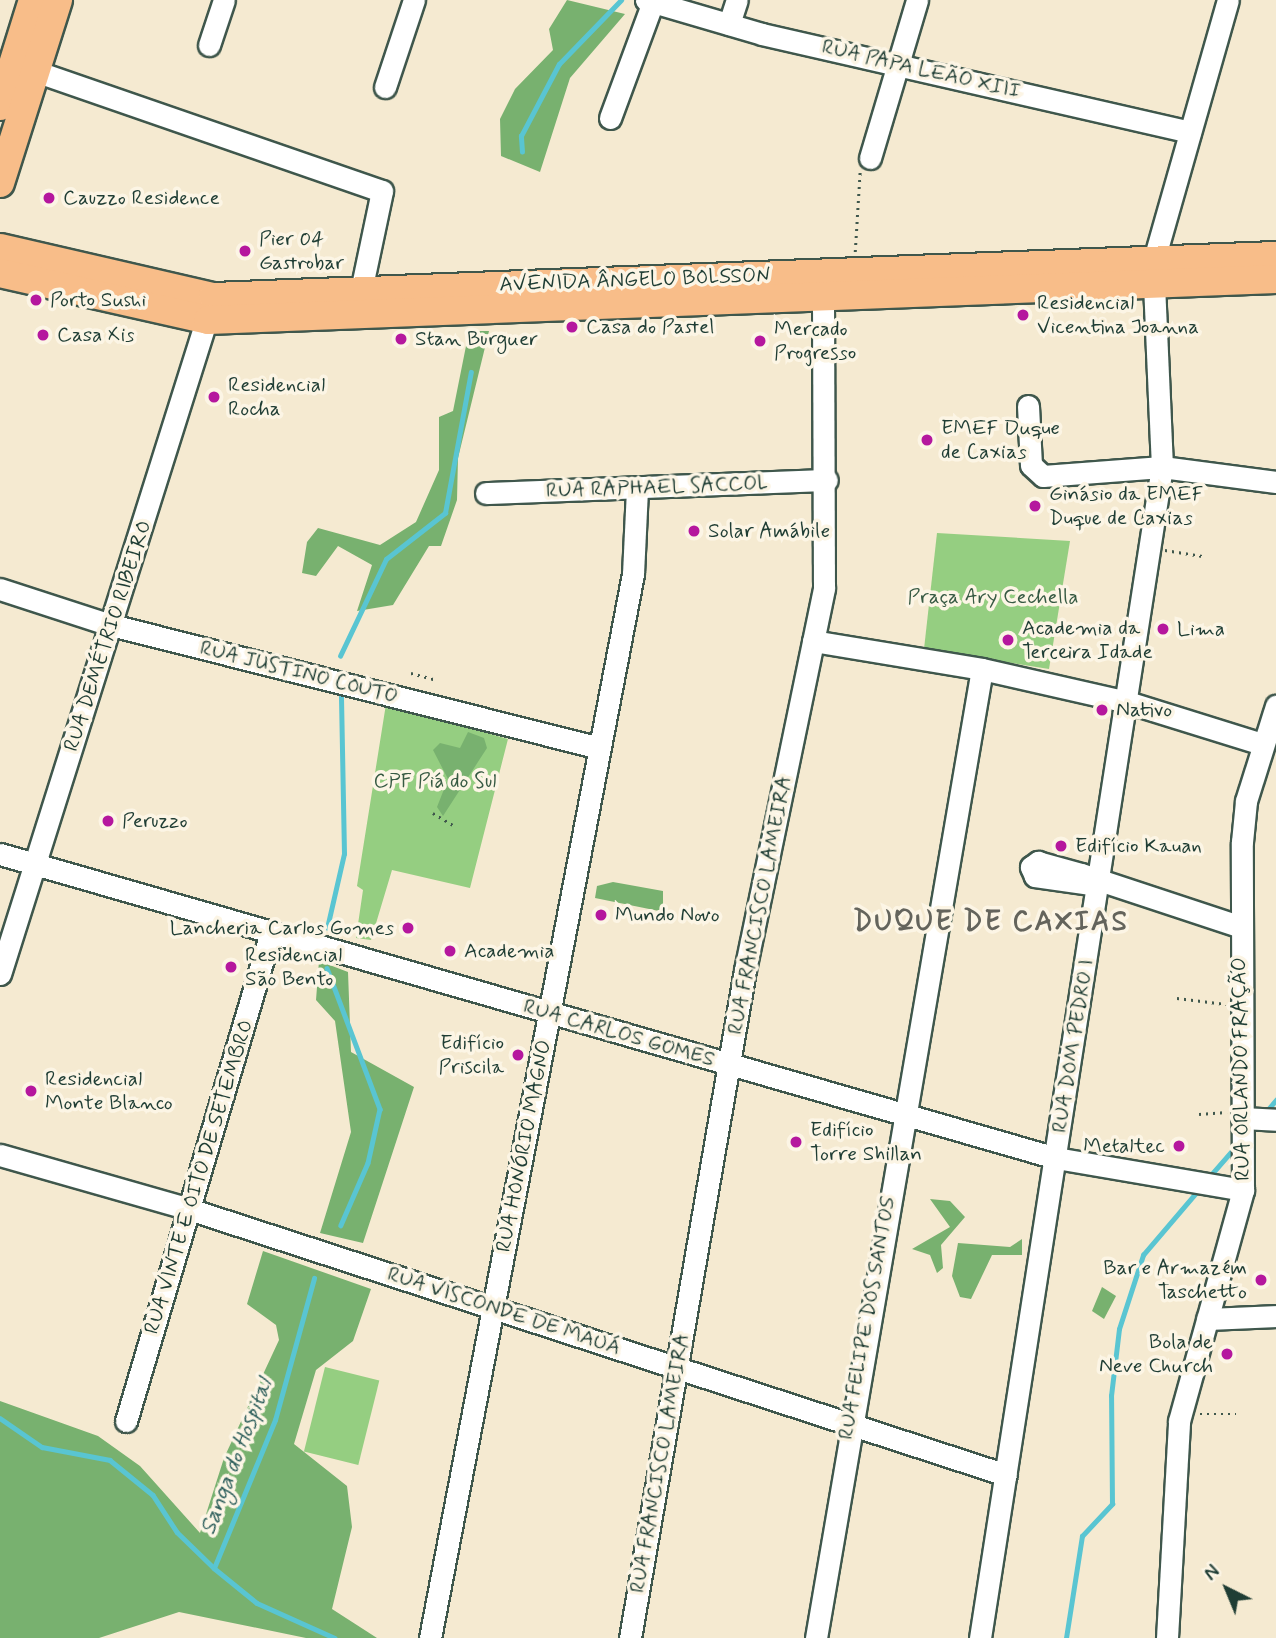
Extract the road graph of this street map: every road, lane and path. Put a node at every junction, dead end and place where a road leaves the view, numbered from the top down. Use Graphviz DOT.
graph roads {
  1 [pos="33,0"];
  2 [pos="58,0"];
  3 [pos="224,0"];
  4 [pos="414,0"];
  5 [pos="737,0"];
  6 [pos="916,0"];
  7 [pos="1228,0"];
  8 [pos="650,1"];
  9 [pos="729,24"];
  10 [pos="209,45"];
  11 [pos="898,63"];
  12 [pos="35,71"];
  13 [pos="385,87"];
  14 [pos="0,106"];
  15 [pos="610,118"];
  16 [pos="1191,132"];
  17 [pos="870,158"];
  18 [pos="0,183"];
  19 [pos="0,248"];
  20 [pos="1276,256"];
  21 [pos="856,272"];
  22 [pos="0,273"];
  23 [pos="1154,275"];
  24 [pos="1276,279"];
  25 [pos="361,291"];
  26 [pos="823,294"];
  27 [pos="210,309"];
  28 [pos="1027,406"];
  29 [pos="1162,467"];
  30 [pos="827,480"];
  31 [pos="1276,482"];
  32 [pos="637,488"];
  33 [pos="486,493"];
  34 [pos="1165,550"];
  35 [pos="1203,556"];
  36 [pos="0,589"];
  37 [pos="111,625"];
  38 [pos="813,641"];
  39 [pos="982,669"];
  40 [pos="411,673"];
  41 [pos="423,676"];
  42 [pos="434,679"];
  43 [pos="420,683"];
  44 [pos="1127,702"];
  45 [pos="1276,706"];
  46 [pos="1262,744"];
  47 [pos="600,748"];
  48 [pos="433,813"];
  49 [pos="453,825"];
  50 [pos="0,853"];
  51 [pos="35,864"];
  52 [pos="1098,885"];
  53 [pos="1238,926"];
  54 [pos="271,932"];
  55 [pos="0,974"];
  56 [pos="1177,998"];
  57 [pos="1232,1004"];
  58 [pos="550,1013"];
  59 [pos="729,1065"];
  60 [pos="1199,1114"];
  61 [pos="903,1115"];
  62 [pos="1238,1115"];
  63 [pos="1276,1120"];
  64 [pos="0,1155"];
  65 [pos="1056,1158"];
  66 [pos="1243,1189"];
  67 [pos="189,1209"];
  68 [pos="493,1308"];
  69 [pos="1276,1316"];
  70 [pos="1207,1319"];
  71 [pos="676,1367"];
  72 [pos="1236,1414"];
  73 [pos="1200,1415"];
  74 [pos="126,1421"];
  75 [pos="848,1423"];
  76 [pos="1006,1475"];
  77 [pos="429,1638"];
  78 [pos="629,1638"];
  79 [pos="816,1638"];
  80 [pos="980,1638"];
  81 [pos="1167,1638"];
  1 -- 14 [label="main road"];
  2 -- 12 [label="main road"];
  3 -- 10 [label="street"];
  4 -- 13 [label="street"];
  5 -- 9 [label="street"];
  6 -- 11 [label="street"];
  7 -- 16 [label="street, RUA DOM PEDRO I"];
  8 -- 9 [label="street, RUA PAPA LEÃO XIII"];
  8 -- 15 [label="street"];
  9 -- 11 [label="street, RUA PAPA LEÃO XIII"];
  11 -- 16 [label="street, RUA PAPA LEÃO XIII"];
  11 -- 17 [label="street"];
  12 -- 18 [label="main road"];
  12 -- 25 [label="street"];
  16 -- 23 [label="street, RUA DOM PEDRO I"];
  17 -- 21 [label="path"];
  19 -- 27 [label="main road, AVENIDA ÂNGELO BOLSSON"];
  20 -- 23 [label="main road, AVENIDA ÂNGELO BOLSSON"];
  21 -- 23 [label="main road, AVENIDA ÂNGELO BOLSSON"];
  21 -- 25 [label="main road, AVENIDA ÂNGELO BOLSSON"];
  22 -- 27 [label="main road, AVENIDA ÂNGELO BOLSSON"];
  23 -- 24 [label="main road, AVENIDA ÂNGELO BOLSSON"];
  23 -- 26 [label="main road, AVENIDA ÂNGELO BOLSSON"];
  23 -- 29 [label="street, RUA DOM PEDRO I"];
  25 -- 27 [label="main road, AVENIDA ÂNGELO BOLSSON"];
  26 -- 27 [label="main road, AVENIDA ÂNGELO BOLSSON"];
  26 -- 30 [label="street, RUA FRANCISCO LAMEIRA"];
  27 -- 37 [label="street, RUA DEMÉTRIO RIBEIRO"];
  28 -- 29 [label="street"];
  29 -- 31 [label="street"];
  29 -- 44 [label="street, RUA DOM PEDRO I"];
  30 -- 32 [label="street, RUA RAPHAEL SACCOL"];
  30 -- 38 [label="street, RUA FRANCISCO LAMEIRA"];
  32 -- 33 [label="street, RUA RAPHAEL SACCOL"];
  32 -- 47 [label="street, RUA HONÓRIO MAGNO"];
  34 -- 35 [label="path"];
  36 -- 37 [label="street, RUA JUSTINO COUTO"];
  37 -- 47 [label="street, RUA JUSTINO COUTO"];
  37 -- 51 [label="street, RUA DEMÉTRIO RIBEIRO"];
  38 -- 39 [label="street"];
  38 -- 59 [label="street, RUA FRANCISCO LAMEIRA"];
  39 -- 44 [label="street"];
  39 -- 61 [label="street, RUA FELIPE DOS SANTOS"];
  40 -- 41 [label="path"];
  41 -- 42 [label="path"];
  41 -- 43 [label="path"];
  44 -- 46 [label="street"];
  44 -- 52 [label="street, RUA DOM PEDRO I"];
  45 -- 46 [label="street, RUA ORLANDO FRAÇÃO"];
  46 -- 53 [label="street, RUA ORLANDO FRAÇÃO"];
  47 -- 58 [label="street, RUA HONÓRIO MAGNO"];
  48 -- 49 [label="path"];
  50 -- 51 [label="street, RUA CARLOS GOMES"];
  51 -- 54 [label="street, RUA CARLOS GOMES"];
  51 -- 55 [label="street, RUA DEMÉTRIO RIBEIRO"];
  52 -- 53 [label="street"];
  52 -- 65 [label="street, RUA DOM PEDRO I"];
  53 -- 62 [label="street, RUA ORLANDO FRAÇÃO"];
  54 -- 58 [label="street, RUA CARLOS GOMES"];
  54 -- 67 [label="street, RUA VINTE E OITO DE SETEMBRO"];
  56 -- 57 [label="path"];
  58 -- 59 [label="street, RUA CARLOS GOMES"];
  58 -- 68 [label="street, RUA HONÓRIO MAGNO"];
  59 -- 61 [label="street, RUA CARLOS GOMES"];
  59 -- 71 [label="street, RUA FRANCISCO LAMEIRA"];
  60 -- 62 [label="path"];
  61 -- 65 [label="street, RUA CARLOS GOMES"];
  61 -- 75 [label="street, RUA FELIPE DOS SANTOS"];
  62 -- 63 [label="street"];
  62 -- 66 [label="street, RUA ORLANDO FRAÇÃO"];
  64 -- 67 [label="street, RUA VISCONDE DE MAUÁ"];
  65 -- 66 [label="street, RUA CARLOS GOMES"];
  65 -- 76 [label="street, RUA DOM PEDRO I"];
  66 -- 70 [label="street, RUA ORLANDO FRAÇÃO"];
  67 -- 68 [label="street, RUA VISCONDE DE MAUÁ"];
  67 -- 74 [label="street, RUA VINTE E OITO DE SETEMBRO"];
  68 -- 71 [label="street, RUA VISCONDE DE MAUÁ"];
  68 -- 77 [label="street, RUA HONÓRIO MAGNO"];
  69 -- 70 [label="street"];
  70 -- 81 [label="street, RUA ORLANDO FRAÇÃO"];
  71 -- 75 [label="street, RUA VISCONDE DE MAUÁ"];
  71 -- 78 [label="street, RUA FRANCISCO LAMEIRA"];
  72 -- 73 [label="path"];
  75 -- 76 [label="street, RUA VISCONDE DE MAUÁ"];
  75 -- 79 [label="street, RUA FELIPE DOS SANTOS"];
  76 -- 80 [label="street, RUA DOM PEDRO I"];
}
